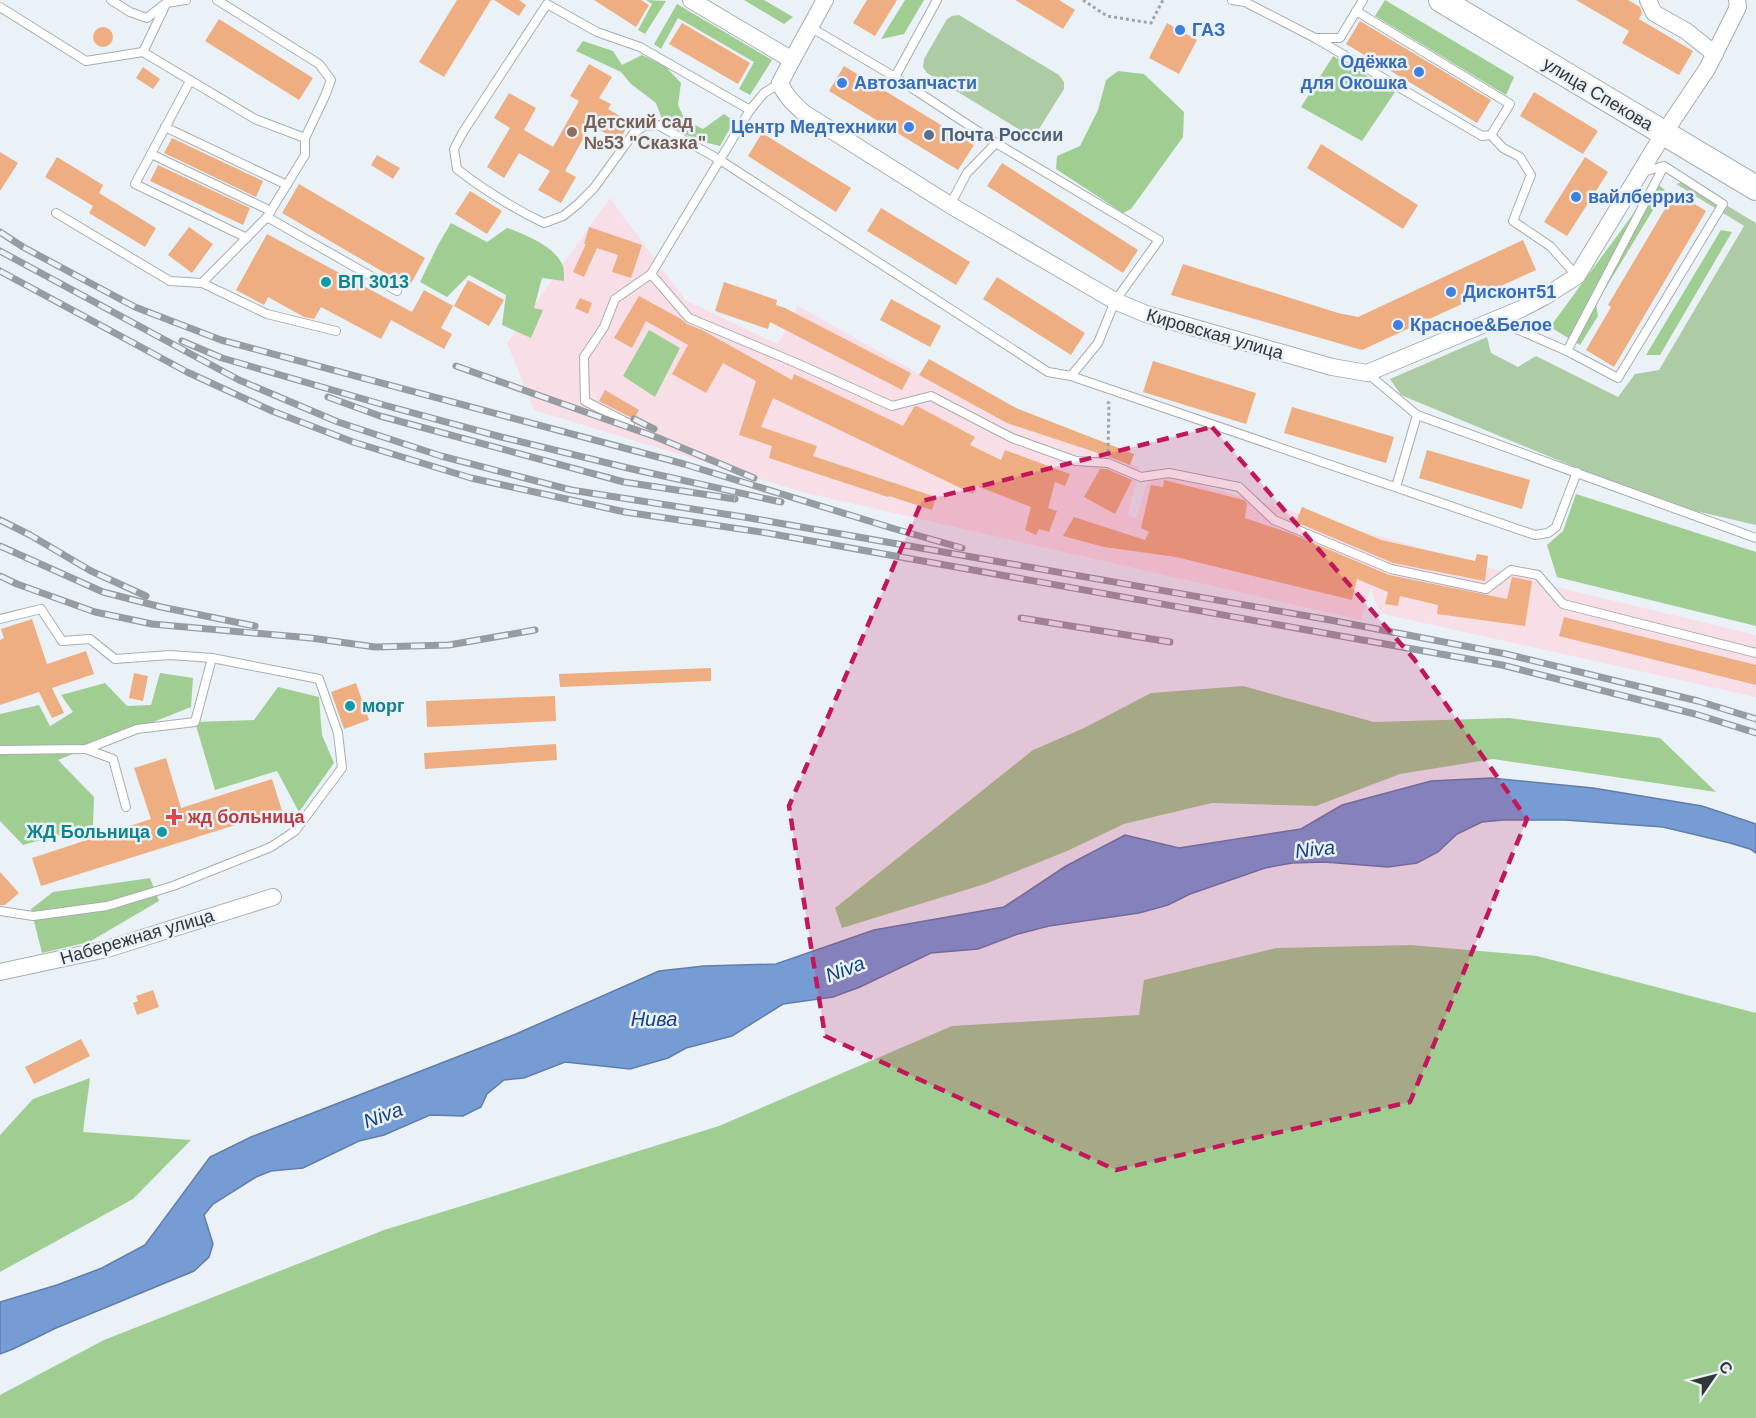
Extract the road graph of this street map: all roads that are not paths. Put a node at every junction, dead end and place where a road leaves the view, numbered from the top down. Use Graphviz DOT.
graph roads {
  1 [pos="111,0"];
  2 [pos="186,0"];
  3 [pos="217,0"];
  4 [pos="691,0"];
  5 [pos="825,0"];
  6 [pos="937,0"];
  7 [pos="1232,0"];
  8 [pos="1363,0"];
  9 [pos="1441,0"];
  10 [pos="1648,0"];
  11 [pos="1737,0"];
  12 [pos="166,2"];
  13 [pos="545,2"];
  14 [pos="0,7"];
  15 [pos="1356,11"];
  16 [pos="809,27"];
  17 [pos="1315,38"];
  18 [pos="143,52"];
  19 [pos="1716,54"];
  20 [pos="792,60"];
  21 [pos="896,77"];
  22 [pos="190,81"];
  23 [pos="780,83"];
  24 [pos="750,110"];
  25 [pos="165,127"];
  26 [pos="1664,133"];
  27 [pos="1491,135"];
  28 [pos="305,138"];
  29 [pos="996,143"];
  30 [pos="151,154"];
  31 [pos="720,160"];
  32 [pos="1664,166"];
  33 [pos="1640,172"];
  34 [pos="287,185"];
  35 [pos="1756,188"];
  36 [pos="950,205"];
  37 [pos="56,213"];
  38 [pos="269,214"];
  39 [pos="247,238"];
  40 [pos="651,274"];
  41 [pos="1577,276"];
  42 [pos="202,284"];
  43 [pos="397,291"];
  44 [pos="1115,301"];
  45 [pos="1496,319"];
  46 [pos="336,331"];
  47 [pos="1567,351"];
  48 [pos="1367,373"];
  49 [pos="1071,376"];
  50 [pos="1417,415"];
  51 [pos="630,424"];
  52 [pos="1577,472"];
  53 [pos="1396,487"];
  54 [pos="1756,538"];
  55 [pos="0,619"];
  56 [pos="1755,650"];
  57 [pos="212,658"];
  58 [pos="86,749"];
  59 [pos="0,750"];
  60 [pos="126,807"];
  61 [pos="273,897"];
  62 [pos="0,911"];
  63 [pos="0,972"];
  1 -- 12 [label="lane"];
  2 -- 12 [label="lane"];
  3 -- 28 [label="lane"];
  4 -- 20 [label="street"];
  5 -- 16 [label="street"];
  6 -- 21 [label="lane"];
  7 -- 17 [label="lane"];
  8 -- 15 [label="lane"];
  9 -- 26 [label="main road, улица Спекова"];
  10 -- 19 [label="street"];
  11 -- 19 [label="street"];
  12 -- 18 [label="lane"];
  13 -- 24 [label="lane"];
  13 -- 31 [label="lane"];
  14 -- 18 [label="lane"];
  15 -- 17 [label="lane"];
  15 -- 27 [label="lane"];
  16 -- 20 [label="street"];
  16 -- 21 [label="lane"];
  17 -- 27 [label="lane"];
  18 -- 22 [label="lane"];
  19 -- 26 [label="street"];
  20 -- 23 [label="street"];
  21 -- 29 [label="lane"];
  22 -- 25 [label="lane"];
  22 -- 28 [label="lane"];
  23 -- 24 [label="lane"];
  23 -- 36 [label="street, Кировская улица"];
  24 -- 31 [label="lane"];
  25 -- 30 [label="lane"];
  25 -- 34 [label="lane"];
  26 -- 33 [label="street"];
  26 -- 35 [label="main road, улица Спекова"];
  27 -- 41 [label="lane"];
  28 -- 34 [label="lane"];
  29 -- 36 [label="lane"];
  29 -- 44 [label="lane"];
  30 -- 38 [label="lane"];
  30 -- 39 [label="lane"];
  31 -- 40 [label="lane"];
  31 -- 49 [label="lane"];
  32 -- 33 [label="lane"];
  32 -- 47 [label="lane"];
  32 -- 47 [label="lane"];
  33 -- 41 [label="street"];
  34 -- 38 [label="lane"];
  36 -- 44 [label="street, Кировская улица"];
  37 -- 42 [label="lane"];
  38 -- 39 [label="lane"];
  38 -- 43 [label="lane"];
  39 -- 42 [label="lane"];
  40 -- 51 [label="lane"];
  40 -- 56 [label="lane"];
  41 -- 45 [label="street"];
  42 -- 46 [label="lane"];
  44 -- 48 [label="street, Кировская улица"];
  44 -- 49 [label="lane"];
  45 -- 47 [label="lane"];
  45 -- 48 [label="street"];
  48 -- 50 [label="lane"];
  49 -- 53 [label="lane"];
  50 -- 52 [label="lane"];
  50 -- 53 [label="lane"];
  52 -- 53 [label="lane"];
  52 -- 54 [label="lane"];
  55 -- 57 [label="lane"];
  57 -- 58 [label="lane"];
  57 -- 62 [label="lane"];
  58 -- 59 [label="lane"];
  58 -- 60 [label="lane"];
  61 -- 63 [label="street, Набережная улица"];
}
